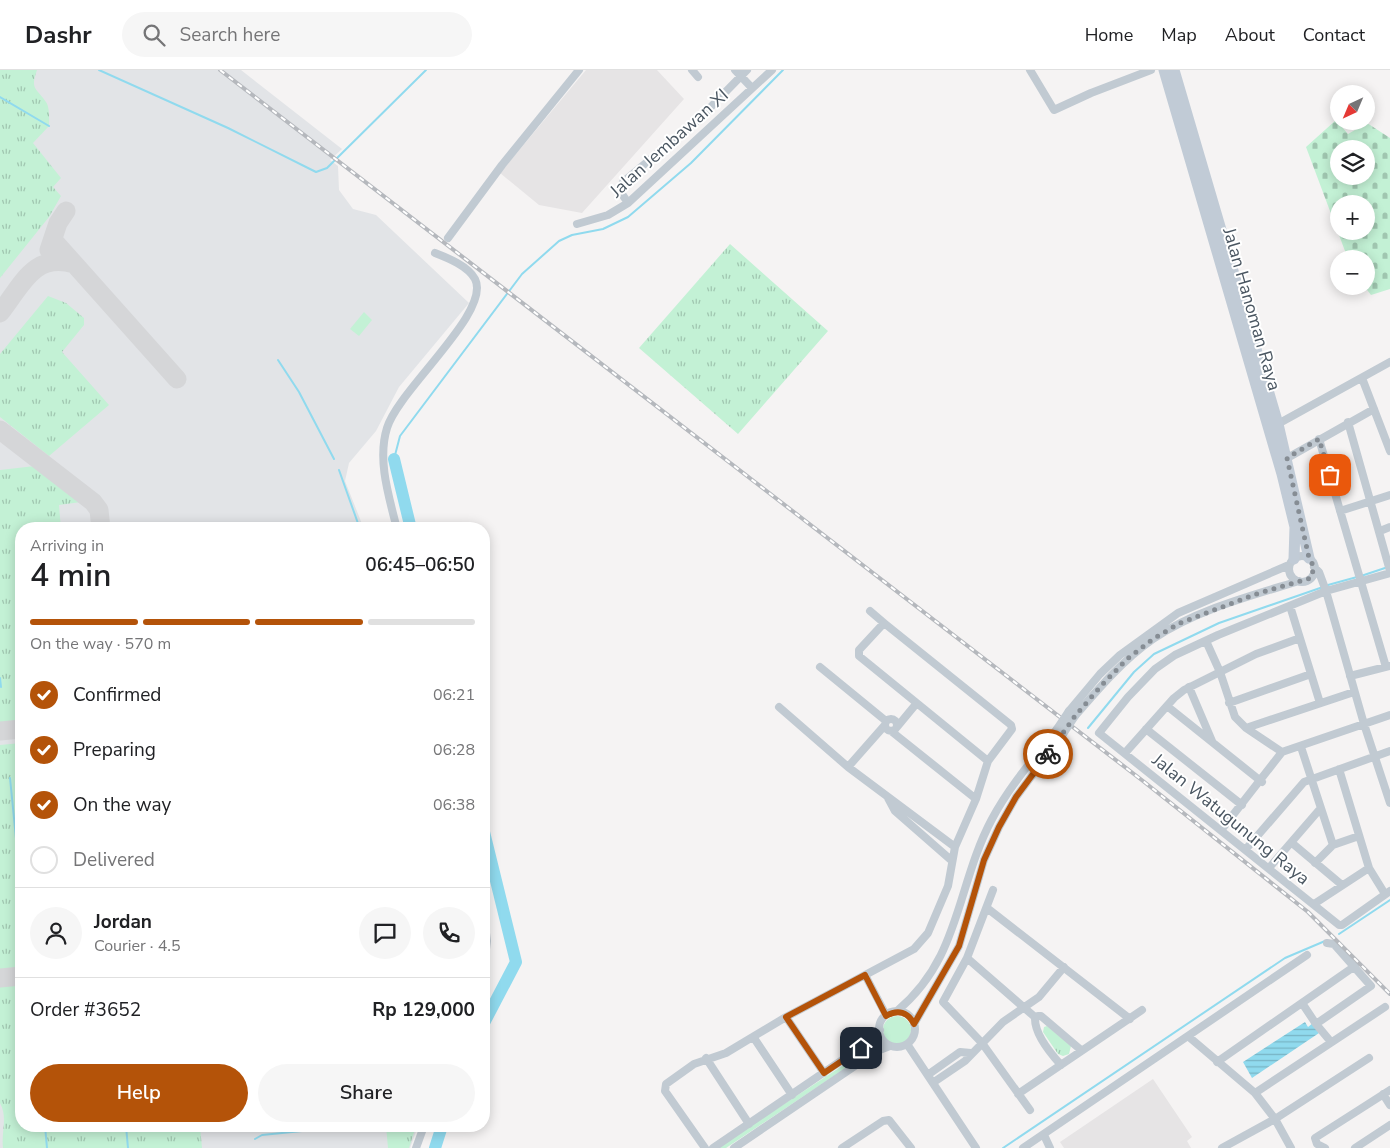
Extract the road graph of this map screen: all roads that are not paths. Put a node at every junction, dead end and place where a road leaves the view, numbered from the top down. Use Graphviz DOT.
graph roads {
  1 [pos="579,70"];
  2 [pos="692,70"];
  3 [pos="735,70"];
  4 [pos="747,70"];
  5 [pos="772,70"];
  6 [pos="1030,70"];
  7 [pos="1152,70"];
  8 [pos="1164,70"];
  9 [pos="1174,70"];
  10 [pos="698,77"];
  11 [pos="740,77"];
  12 [pos="752,88"];
  13 [pos="628,203"];
  14 [pos="577,224"];
  15 [pos="448,238"];
  16 [pos="435,253"];
  17 [pos="1389,364"];
  18 [pos="1362,378"];
  19 [pos="1374,409"];
  20 [pos="1348,422"];
  21 [pos="1274,426"];
  22 [pos="1319,439"];
  23 [pos="1390,451"];
  24 [pos="1283,461"];
  25 [pos="1390,495"];
  26 [pos="1370,502"];
  27 [pos="1340,511"];
  28 [pos="395,522"];
  29 [pos="1390,527"];
  30 [pos="1380,531"];
  31 [pos="1292,562"];
  32 [pos="1312,563"];
  33 [pos="1389,567"];
  34 [pos="1358,577"];
  35 [pos="1311,578"];
  36 [pos="1298,581"];
  37 [pos="1253,582"];
  38 [pos="1324,585"];
  39 [pos="1259,593"];
  40 [pos="1290,606"];
  41 [pos="870,611"];
  42 [pos="884,623"];
  43 [pos="1300,638"];
  44 [pos="1206,641"];
  45 [pos="1388,666"];
  46 [pos="820,667"];
  47 [pos="1220,672"];
  48 [pos="1311,674"];
  49 [pos="1350,676"];
  50 [pos="1189,687"];
  51 [pos="1354,692"];
  52 [pos="1228,703"];
  53 [pos="1320,703"];
  54 [pos="916,704"];
  55 [pos="1167,706"];
  56 [pos="780,707"];
  57 [pos="1072,714"];
  58 [pos="1390,715"];
  59 [pos="885,723"];
  60 [pos="1364,724"];
  61 [pos="1246,728"];
  62 [pos="894,729"];
  63 [pos="1146,729"];
  64 [pos="1060,732"];
  65 [pos="1212,742"];
  66 [pos="1301,746"];
  67 [pos="1390,751"];
  68 [pos="1282,752"];
  69 [pos="1125,753"];
  70 [pos="1375,757"];
  71 [pos="988,761"];
  72 [pos="848,768"];
  73 [pos="1339,768"];
  74 [pos="1312,778"];
  75 [pos="1262,782"];
  76 [pos="887,796"];
  77 [pos="976,799"];
  78 [pos="1390,803"];
  79 [pos="1242,805"];
  80 [pos="1320,809"];
  81 [pos="1222,829"];
  82 [pos="1359,836"];
  83 [pos="1292,842"];
  84 [pos="1333,845"];
  85 [pos="955,847"];
  86 [pos="1246,849"];
  87 [pos="951,860"];
  88 [pos="1316,862"];
  89 [pos="1269,868"];
  90 [pos="1369,868"];
  91 [pos="1342,885"];
  92 [pos="993,890"];
  93 [pos="1387,893"];
  94 [pos="1314,904"];
  95 [pos="987,908"];
  96 [pos="1327,943"];
  97 [pos="1307,955"];
  98 [pos="967,958"];
  99 [pos="1355,966"];
  100 [pos="1064,967"];
  101 [pos="865,975"];
  102 [pos="1302,1003"];
  103 [pos="1385,1007"];
  104 [pos="1026,1008"];
  105 [pos="1142,1010"];
  106 [pos="897,1012"];
  107 [pos="886,1016"];
  108 [pos="786,1017"];
  109 [pos="1036,1018"];
  110 [pos="1130,1019"];
  111 [pos="914,1024"];
  112 [pos="1316,1024"];
  113 [pos="880,1030"];
  114 [pos="1189,1037"];
  115 [pos="754,1038"];
  116 [pos="1331,1042"];
  117 [pos="982,1043"];
  118 [pos="907,1044"];
  119 [pos="890,1046"];
  120 [pos="1082,1050"];
  121 [pos="971,1053"];
  122 [pos="706,1058"];
  123 [pos="1369,1058"];
  124 [pos="950,1060"];
  125 [pos="1217,1062"];
  126 [pos="1061,1066"];
  127 [pos="956,1067"];
  128 [pos="824,1073"];
  129 [pos="929,1074"];
  130 [pos="934,1082"];
  131 [pos="1390,1090"];
  132 [pos="1018,1094"];
  133 [pos="1255,1094"];
  134 [pos="1383,1094"];
  135 [pos="792,1095"];
  136 [pos="1390,1105"];
  137 [pos="1030,1110"];
  138 [pos="1276,1119"];
  139 [pos="748,1124"];
  140 [pos="1390,1125"];
  141 [pos="422,1132"];
  142 [pos="1044,1135"];
  143 [pos="416,1148"];
  144 [pos="705,1148"];
  145 [pos="713,1148"];
  146 [pos="734,1148"];
  147 [pos="842,1148"];
  148 [pos="911,1148"];
  149 [pos="976,1148"];
  150 [pos="1023,1148"];
  151 [pos="1050,1148"];
  152 [pos="1223,1148"];
  153 [pos="1291,1148"];
  154 [pos="1325,1148"];
  155 [pos="1354,1148"];
  1 -- 15 [label="street"];
  2 -- 10 [label="street"];
  3 -- 11 [label="street"];
  4 -- 11 [label="street"];
  5 -- 12 [label="street, Jalan Jembawan XI"];
  6 -- 7 [label="street"];
  8 -- 21 [label="street, Jalan Hanoman Raya"];
  9 -- 21 [label="street, Jalan Hanoman Raya"];
  11 -- 12 [label="street"];
  11 -- 13 [label="street"];
  12 -- 13 [label="street, Jalan Jembawan XI"];
  13 -- 14 [label="street, Jalan Jembawan XI"];
  16 -- 28 [label="street"];
  17 -- 18 [label="street"];
  18 -- 19 [label="street"];
  18 -- 21 [label="street"];
  19 -- 20 [label="street"];
  19 -- 23 [label="street"];
  20 -- 22 [label="street"];
  20 -- 26 [label="street"];
  21 -- 24 [label="street, Jalan Hanoman Raya"];
  22 -- 24 [label="street"];
  22 -- 27 [label="street"];
  24 -- 31 [label="street, Jalan Hanoman Raya"];
  24 -- 32 [label="street, Jalan Hanoman Raya"];
  25 -- 26 [label="street"];
  26 -- 27 [label="street"];
  26 -- 30 [label="street"];
  27 -- 34 [label="street"];
  29 -- 30 [label="street"];
  30 -- 33 [label="street"];
  31 -- 32 [label="street"];
  31 -- 36 [label="street"];
  31 -- 37 [label="street"];
  32 -- 35 [label="street"];
  32 -- 38 [label="street, Jalan Hanoman Raya"];
  33 -- 34 [label="street"];
  34 -- 38 [label="street"];
  34 -- 45 [label="street"];
  35 -- 36 [label="street"];
  35 -- 38 [label="street"];
  36 -- 39 [label="street"];
  37 -- 39 [label="street"];
  37 -- 57 [label="street"];
  38 -- 40 [label="street"];
  38 -- 49 [label="street, Jalan Hanoman Raya"];
  39 -- 57 [label="street"];
  40 -- 43 [label="street"];
  40 -- 44 [label="street"];
  41 -- 42 [label="street"];
  42 -- 54 [label="street"];
  42 -- 71 [label="street"];
  43 -- 47 [label="street"];
  43 -- 48 [label="street"];
  44 -- 47 [label="street"];
  44 -- 69 [label="street, Jalan Watugunung Raya"];
  45 -- 49 [label="street"];
  46 -- 59 [label="street"];
  47 -- 50 [label="street"];
  47 -- 52 [label="street"];
  48 -- 52 [label="street"];
  48 -- 53 [label="street"];
  49 -- 51 [label="street, Jalan Hanoman Raya"];
  50 -- 55 [label="street"];
  50 -- 65 [label="street"];
  51 -- 53 [label="street"];
  51 -- 60 [label="street, Jalan Hanoman Raya"];
  52 -- 61 [label="street"];
  53 -- 61 [label="street"];
  54 -- 62 [label="street"];
  54 -- 71 [label="street"];
  55 -- 63 [label="street"];
  55 -- 65 [label="street"];
  56 -- 72 [label="street"];
  57 -- 64 [label="street, bridge"];
  58 -- 60 [label="street"];
  59 -- 62 [label="street"];
  59 -- 72 [label="street"];
  60 -- 66 [label="street"];
  60 -- 70 [label="street, Jalan Hanoman Raya"];
  61 -- 68 [label="street"];
  62 -- 77 [label="street"];
  63 -- 69 [label="street"];
  63 -- 79 [label="street"];
  64 -- 106 [label="street"];
  64 -- 111 [label="street"];
  65 -- 75 [label="street"];
  66 -- 68 [label="street"];
  66 -- 74 [label="street"];
  67 -- 70 [label="street"];
  68 -- 75 [label="street"];
  69 -- 81 [label="street, Jalan Watugunung Raya"];
  70 -- 73 [label="street"];
  70 -- 78 [label="street, Jalan Hanoman Raya"];
  71 -- 77 [label="street"];
  72 -- 76 [label="street"];
  73 -- 74 [label="street"];
  73 -- 82 [label="street"];
  74 -- 80 [label="street"];
  74 -- 86 [label="street"];
  75 -- 79 [label="street"];
  76 -- 85 [label="street"];
  76 -- 87 [label="street"];
  77 -- 85 [label="street"];
  79 -- 81 [label="street"];
  80 -- 83 [label="street"];
  80 -- 84 [label="street"];
  81 -- 86 [label="street, Jalan Watugunung Raya"];
  82 -- 84 [label="street"];
  82 -- 90 [label="street"];
  83 -- 88 [label="street"];
  83 -- 89 [label="street"];
  84 -- 88 [label="street"];
  85 -- 87 [label="street"];
  86 -- 89 [label="street, Jalan Watugunung Raya"];
  87 -- 101 [label="street"];
  88 -- 91 [label="street"];
  89 -- 94 [label="street, Jalan Watugunung Raya"];
  90 -- 91 [label="street"];
  90 -- 93 [label="street"];
  91 -- 94 [label="street"];
  92 -- 95 [label="street"];
  93 -- 94 [label="street, Jalan Watugunung Raya"];
  95 -- 98 [label="street"];
  95 -- 100 [label="street"];
  96 -- 99 [label="street"];
  97 -- 114 [label="street"];
  98 -- 104 [label="street"];
  98 -- 117 [label="street"];
  99 -- 102 [label="street"];
  99 -- 112 [label="street"];
  100 -- 104 [label="street"];
  100 -- 110 [label="street"];
  101 -- 107 [label="street"];
  101 -- 108 [label="street"];
  102 -- 112 [label="street"];
  102 -- 125 [label="street"];
  103 -- 116 [label="street"];
  104 -- 109 [label="street"];
  104 -- 117 [label="street"];
  105 -- 110 [label="street"];
  106 -- 107 [label="street"];
  106 -- 111 [label="street"];
  107 -- 113 [label="street"];
  108 -- 115 [label="street"];
  108 -- 128 [label="street"];
  109 -- 120 [label="street"];
  109 -- 126 [label="street"];
  110 -- 120 [label="street"];
  111 -- 118 [label="street"];
  112 -- 116 [label="street"];
  113 -- 119 [label="street"];
  113 -- 128 [label="street"];
  114 -- 125 [label="street"];
  114 -- 142 [label="street"];
  115 -- 122 [label="street"];
  115 -- 135 [label="street"];
  116 -- 133 [label="street"];
  117 -- 121 [label="street"];
  117 -- 132 [label="street"];
  118 -- 119 [label="street"];
  118 -- 129 [label="street"];
  119 -- 146 [label="street"];
  120 -- 126 [label="street"];
  121 -- 124 [label="street"];
  121 -- 127 [label="street"];
  122 -- 139 [label="street"];
  122 -- 144 [label="street"];
  123 -- 138 [label="street"];
  124 -- 127 [label="street"];
  124 -- 129 [label="street"];
  125 -- 133 [label="street"];
  126 -- 132 [label="street"];
  127 -- 130 [label="street"];
  128 -- 135 [label="street"];
  129 -- 130 [label="street"];
  130 -- 149 [label="street"];
  131 -- 134 [label="street"];
  132 -- 137 [label="street"];
  133 -- 138 [label="street"];
  134 -- 136 [label="street"];
  134 -- 154 [label="street"];
  135 -- 139 [label="street"];
  138 -- 152 [label="street"];
  138 -- 153 [label="street"];
  139 -- 145 [label="street"];
  140 -- 155 [label="street"];
  141 -- 143 [label="street"];
  142 -- 150 [label="street"];
  142 -- 151 [label="street"];
  147 -- 148 [label="street"];
}
